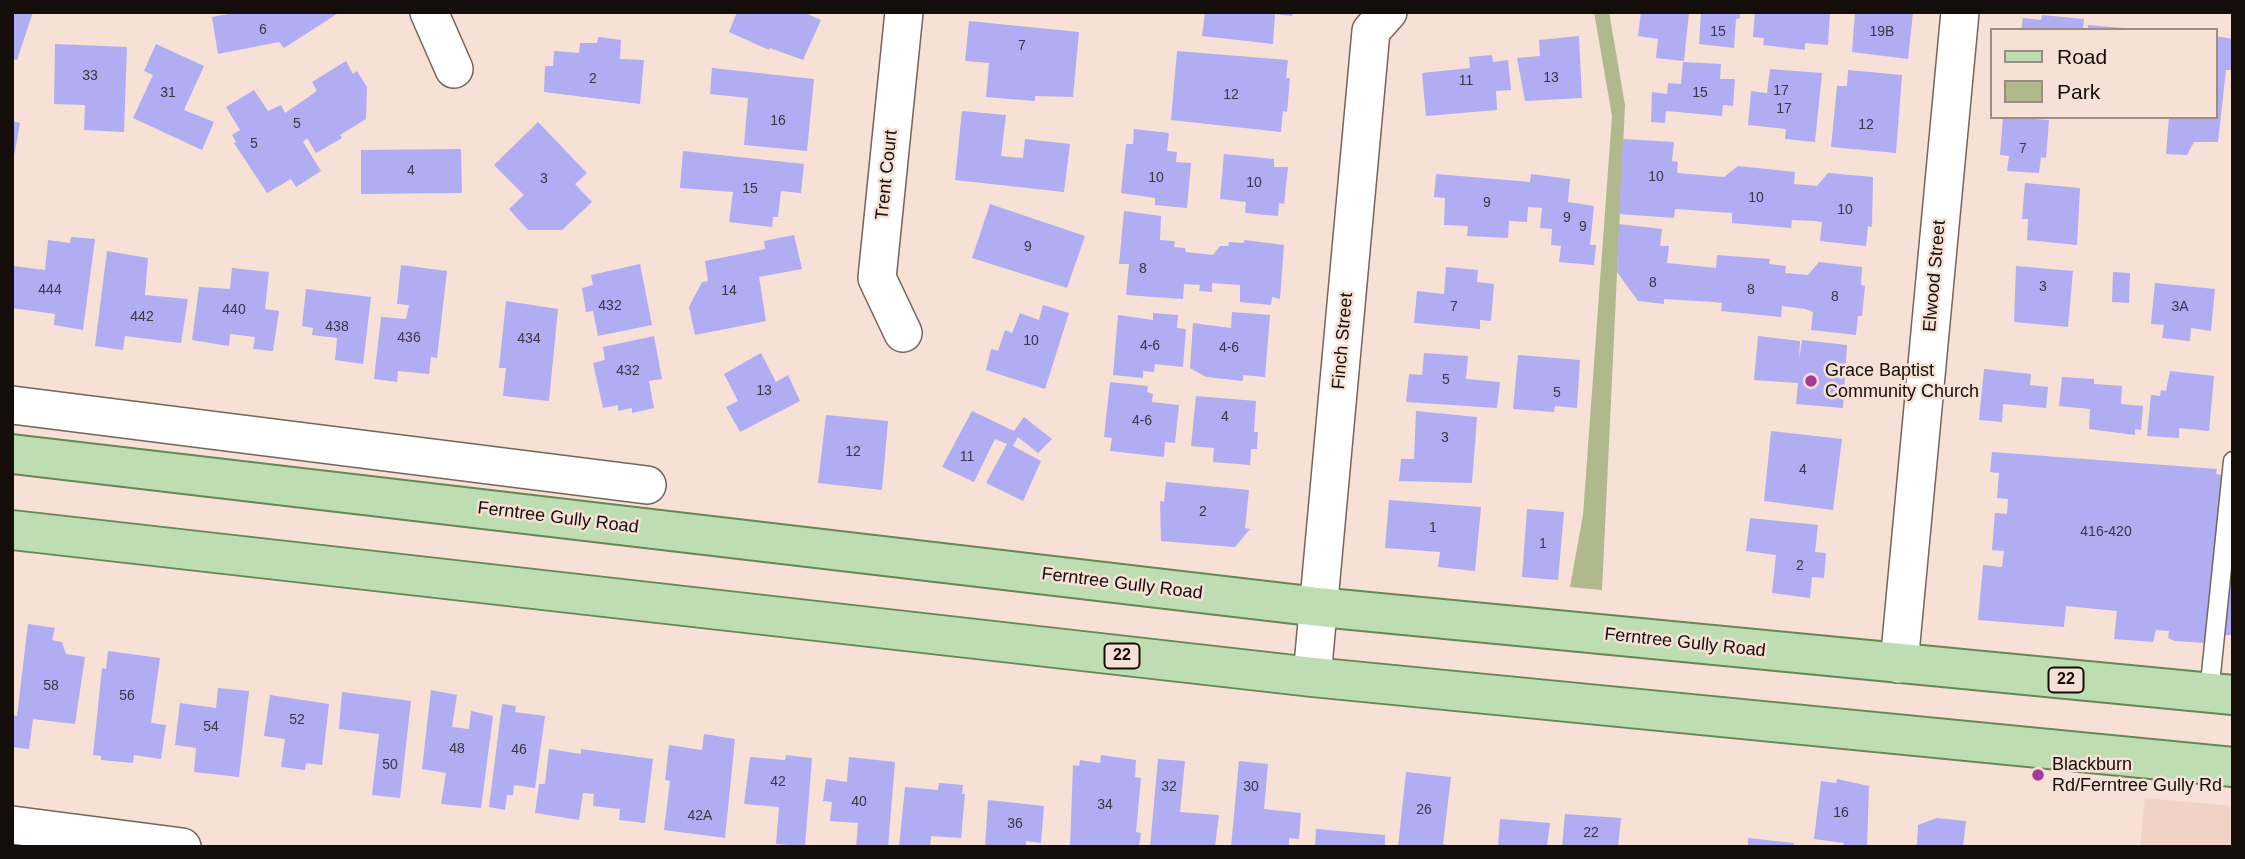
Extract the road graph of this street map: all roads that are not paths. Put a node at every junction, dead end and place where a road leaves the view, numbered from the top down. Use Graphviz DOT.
graph roads {
  1 [pos="429,12"];
  2 [pos="904,12"];
  3 [pos="1388,12"];
  4 [pos="1960,12"];
  5 [pos="454,69"];
  6 [pos="903,333"];
  7 [pos="12,405"];
  8 [pos="12,454"];
  9 [pos="2233,461"];
  10 [pos="647,485"];
  11 [pos="12,530"];
  12 [pos="1319,607"];
  13 [pos="1899,664"];
  14 [pos="1312,677"];
  15 [pos="2221,694"];
  16 [pos="2233,767"];
  17 [pos="12,825"];
  18 [pos="183,847"];
  1 -- 5 [label="street"];
  2 -- 6 [label="street, Trent Court"];
  3 -- 12 [label="street, Finch Street"];
  4 -- 13 [label="street, Elwood Street"];
  7 -- 10 [label="street"];
  8 -- 12 [label="main road, Ferntree Gully Road / 22"];
  9 -- 15 [label="lane"];
  11 -- 14 [label="main road, 22"];
  12 -- 13 [label="main road, Ferntree Gully Road / 22"];
  12 -- 14 [label="street, Finch Street"];
  13 -- 15 [label="main road, Ferntree Gully Road / 22"];
  14 -- 16 [label="main road, 22"];
  17 -- 18 [label="street"];
}
